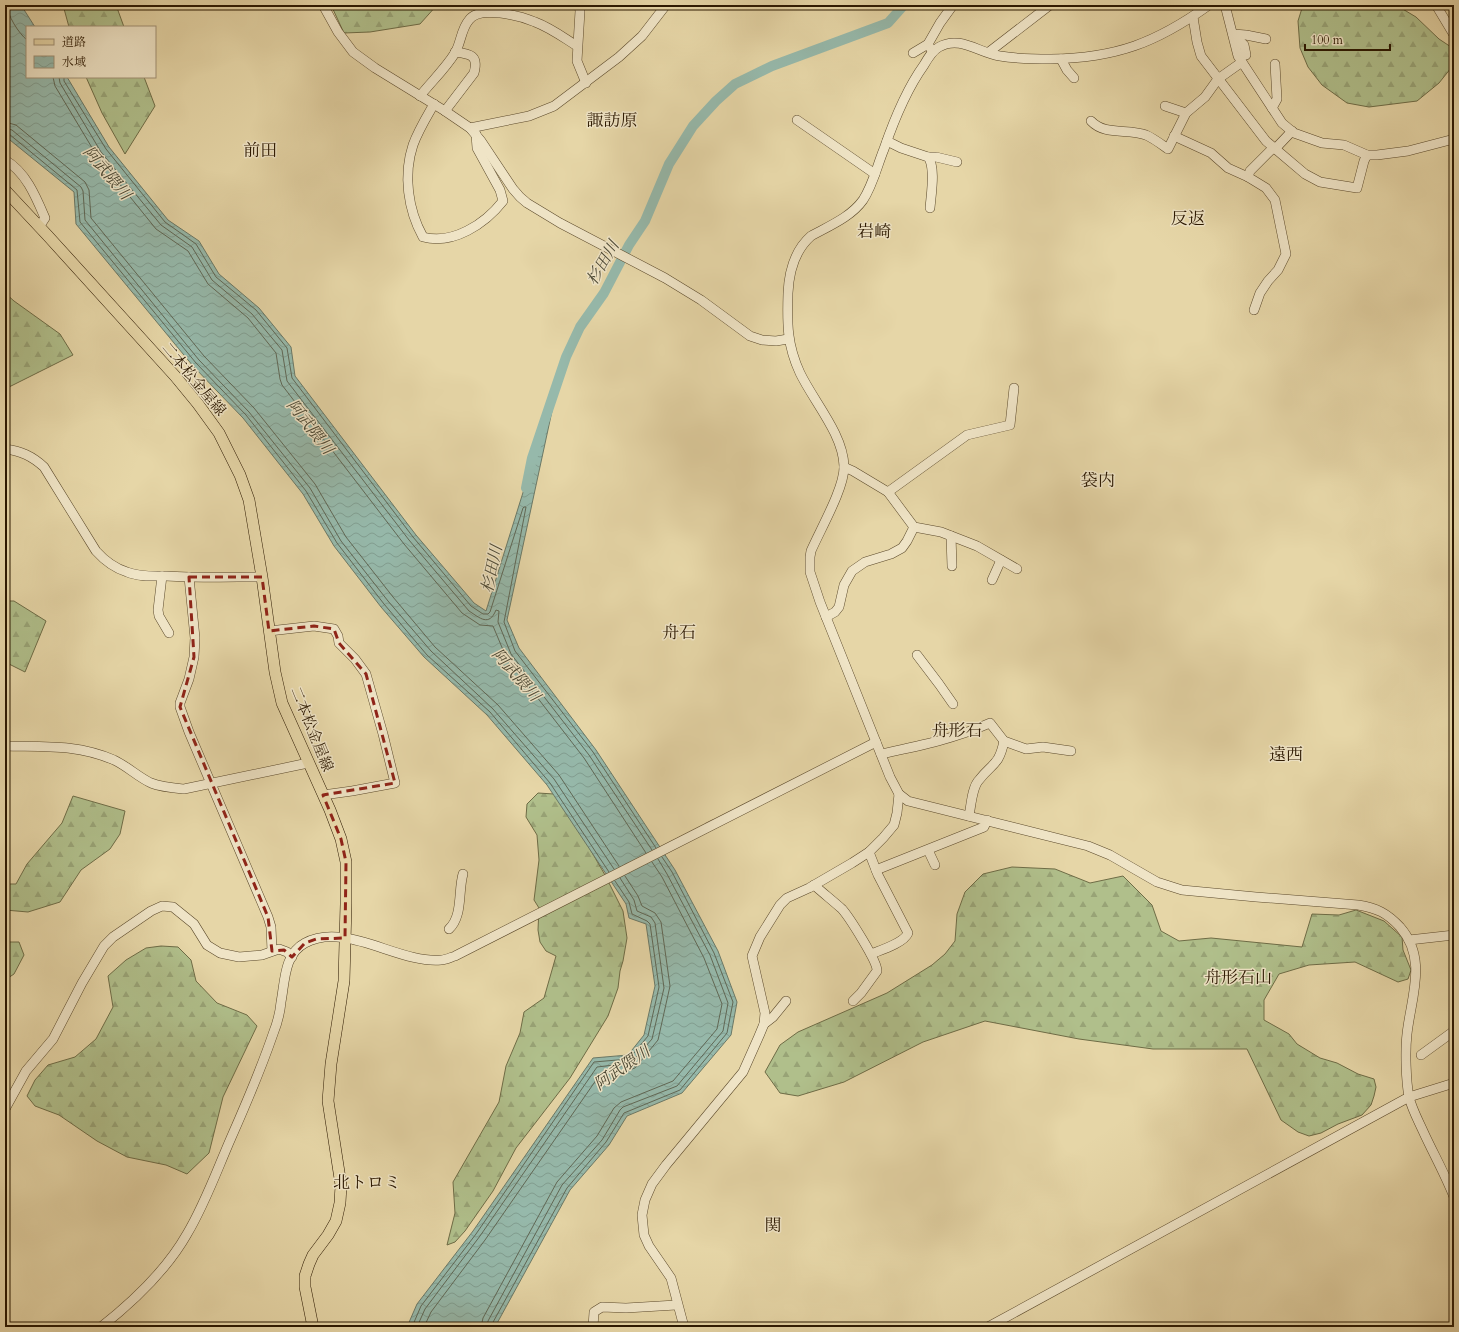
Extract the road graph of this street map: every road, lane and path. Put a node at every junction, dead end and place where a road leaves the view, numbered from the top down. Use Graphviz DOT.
graph roads {
  1 [pos="323,5"];
  2 [pos="579,5"];
  3 [pos="666,5"];
  4 [pos="953,5"];
  5 [pos="1050,5"];
  6 [pos="1208,5"];
  7 [pos="1225,5"];
  8 [pos="1436,5"];
  9 [pos="1193,16"];
  10 [pos="1233,34"];
  11 [pos="1454,35"];
  12 [pos="1266,39"];
  13 [pos="577,46"];
  14 [pos="930,48"];
  15 [pos="455,52"];
  16 [pos="988,52"];
  17 [pos="912,53"];
  18 [pos="1244,58"];
  19 [pos="1061,59"];
  20 [pos="1275,64"];
  21 [pos="1074,78"];
  22 [pos="1218,79"];
  23 [pos="586,83"];
  24 [pos="420,96"];
  25 [pos="434,104"];
  26 [pos="1165,106"];
  27 [pos="1272,108"];
  28 [pos="445,111"];
  29 [pos="1186,113"];
  30 [pos="797,120"];
  31 [pos="1092,121"];
  32 [pos="473,131"];
  33 [pos="1292,131"];
  34 [pos="1174,136"];
  35 [pos="1454,139"];
  36 [pos="887,141"];
  37 [pos="1274,149"];
  38 [pos="1367,154"];
  39 [pos="928,157"];
  40 [pos="5,160"];
  41 [pos="957,162"];
  42 [pos="875,174"];
  43 [pos="1248,177"];
  44 [pos="5,190"];
  45 [pos="930,208"];
  46 [pos="40,227"];
  47 [pos="1254,310"];
  48 [pos="788,339"];
  49 [pos="1014,388"];
  50 [pos="5,449"];
  51 [pos="844,467"];
  52 [pos="888,492"];
  53 [pos="914,527"];
  54 [pos="951,536"];
  55 [pos="1001,560"];
  56 [pos="952,566"];
  57 [pos="1017,569"];
  58 [pos="162,576"];
  59 [pos="189,577"];
  60 [pos="262,577"];
  61 [pos="992,580"];
  62 [pos="826,617"];
  63 [pos="269,631"];
  64 [pos="169,633"];
  65 [pos="917,655"];
  66 [pos="953,704"];
  67 [pos="876,742"];
  68 [pos="1004,742"];
  69 [pos="5,746"];
  70 [pos="1071,751"];
  71 [pos="881,754"];
  72 [pos="308,763"];
  73 [pos="211,783"];
  74 [pos="899,794"];
  75 [pos="323,795"];
  76 [pos="968,816"];
  77 [pos="988,820"];
  78 [pos="928,850"];
  79 [pos="869,852"];
  80 [pos="935,865"];
  81 [pos="463,874"];
  82 [pos="876,875"];
  83 [pos="814,885"];
  84 [pos="449,929"];
  85 [pos="1454,936"];
  86 [pos="345,938"];
  87 [pos="1410,940"];
  88 [pos="272,951"];
  89 [pos="871,954"];
  90 [pos="292,957"];
  91 [pos="786,1001"];
  92 [pos="853,1001"];
  93 [pos="764,1024"];
  94 [pos="1454,1031"];
  95 [pos="1421,1056"];
  96 [pos="1454,1083"];
  97 [pos="1409,1097"];
  98 [pos="5,1110"];
  99 [pos="1454,1197"];
  100 [pos="676,1305"];
  101 [pos="101,1327"];
  102 [pos="314,1327"];
  103 [pos="593,1327"];
  104 [pos="684,1327"];
  105 [pos="988,1327"];
  1 -- 24 [label="street"];
  2 -- 13 [label="street"];
  3 -- 23 [label="street"];
  4 -- 14 [label="street"];
  5 -- 16 [label="street"];
  6 -- 9 [label="street"];
  7 -- 10 [label="street"];
  8 -- 11 [label="street"];
  9 -- 19 [label="street"];
  9 -- 22 [label="street"];
  10 -- 12 [label="street"];
  10 -- 18 [label="street"];
  13 -- 15 [label="street"];
  13 -- 23 [label="street"];
  14 -- 16 [label="street"];
  14 -- 17 [label="street"];
  14 -- 36 [label="street"];
  15 -- 24 [label="street"];
  15 -- 28 [label="street"];
  16 -- 19 [label="street"];
  18 -- 22 [label="street"];
  18 -- 27 [label="street"];
  19 -- 21 [label="street"];
  20 -- 27 [label="street"];
  22 -- 29 [label="street"];
  22 -- 37 [label="street"];
  23 -- 32 [label="street"];
  24 -- 25 [label="street"];
  25 -- 28 [label="street"];
  25 -- 32 [label="street"];
  26 -- 29 [label="street"];
  27 -- 33 [label="street"];
  28 -- 32 [label="street"];
  29 -- 34 [label="street"];
  30 -- 42 [label="street"];
  31 -- 34 [label="street"];
  32 -- 48 [label="street"];
  33 -- 37 [label="street"];
  33 -- 38 [label="street"];
  34 -- 43 [label="street"];
  35 -- 38 [label="street"];
  36 -- 39 [label="street"];
  36 -- 42 [label="street"];
  37 -- 38 [label="street"];
  37 -- 43 [label="street"];
  39 -- 41 [label="street"];
  39 -- 45 [label="street"];
  40 -- 46 [label="street"];
  42 -- 48 [label="street"];
  43 -- 47 [label="street"];
  44 -- 46 [label="main road, 二本松金屋線"];
  46 -- 60 [label="main road, 二本松金屋線"];
  48 -- 51 [label="street"];
  49 -- 52 [label="street"];
  50 -- 58 [label="street"];
  51 -- 52 [label="street"];
  51 -- 62 [label="street"];
  52 -- 53 [label="street"];
  53 -- 54 [label="street"];
  53 -- 62 [label="street"];
  54 -- 55 [label="street"];
  54 -- 56 [label="street"];
  55 -- 57 [label="street"];
  55 -- 61 [label="street"];
  58 -- 59 [label="street"];
  58 -- 64 [label="street"];
  59 -- 60 [label="street"];
  59 -- 73 [label="street"];
  60 -- 63 [label="main road, 二本松金屋線"];
  62 -- 67 [label="street"];
  63 -- 72 [label="main road, 二本松金屋線"];
  63 -- 75 [label="street"];
  65 -- 66 [label="street"];
  67 -- 71 [label="street"];
  67 -- 86 [label="street"];
  68 -- 70 [label="street"];
  68 -- 71 [label="street"];
  68 -- 76 [label="street"];
  69 -- 73 [label="street"];
  71 -- 74 [label="street"];
  72 -- 73 [label="street"];
  72 -- 75 [label="main road, 二本松金屋線"];
  73 -- 88 [label="street"];
  74 -- 76 [label="street"];
  74 -- 79 [label="street"];
  75 -- 86 [label="main road, 二本松金屋線"];
  76 -- 77 [label="street"];
  77 -- 78 [label="street"];
  77 -- 87 [label="street"];
  78 -- 80 [label="street"];
  78 -- 82 [label="street"];
  79 -- 82 [label="street"];
  79 -- 83 [label="street"];
  81 -- 84 [label="street"];
  82 -- 89 [label="street"];
  83 -- 89 [label="street"];
  83 -- 93 [label="street"];
  85 -- 87 [label="street"];
  86 -- 90 [label="street"];
  86 -- 102 [label="main road, 二本松金屋線"];
  87 -- 97 [label="street"];
  88 -- 90 [label="street"];
  88 -- 98 [label="street"];
  89 -- 92 [label="street"];
  90 -- 101 [label="street"];
  91 -- 93 [label="street"];
  93 -- 104 [label="street"];
  94 -- 95 [label="street"];
  96 -- 97 [label="street"];
  97 -- 99 [label="street"];
  97 -- 105 [label="street"];
  100 -- 103 [label="street"];
}
